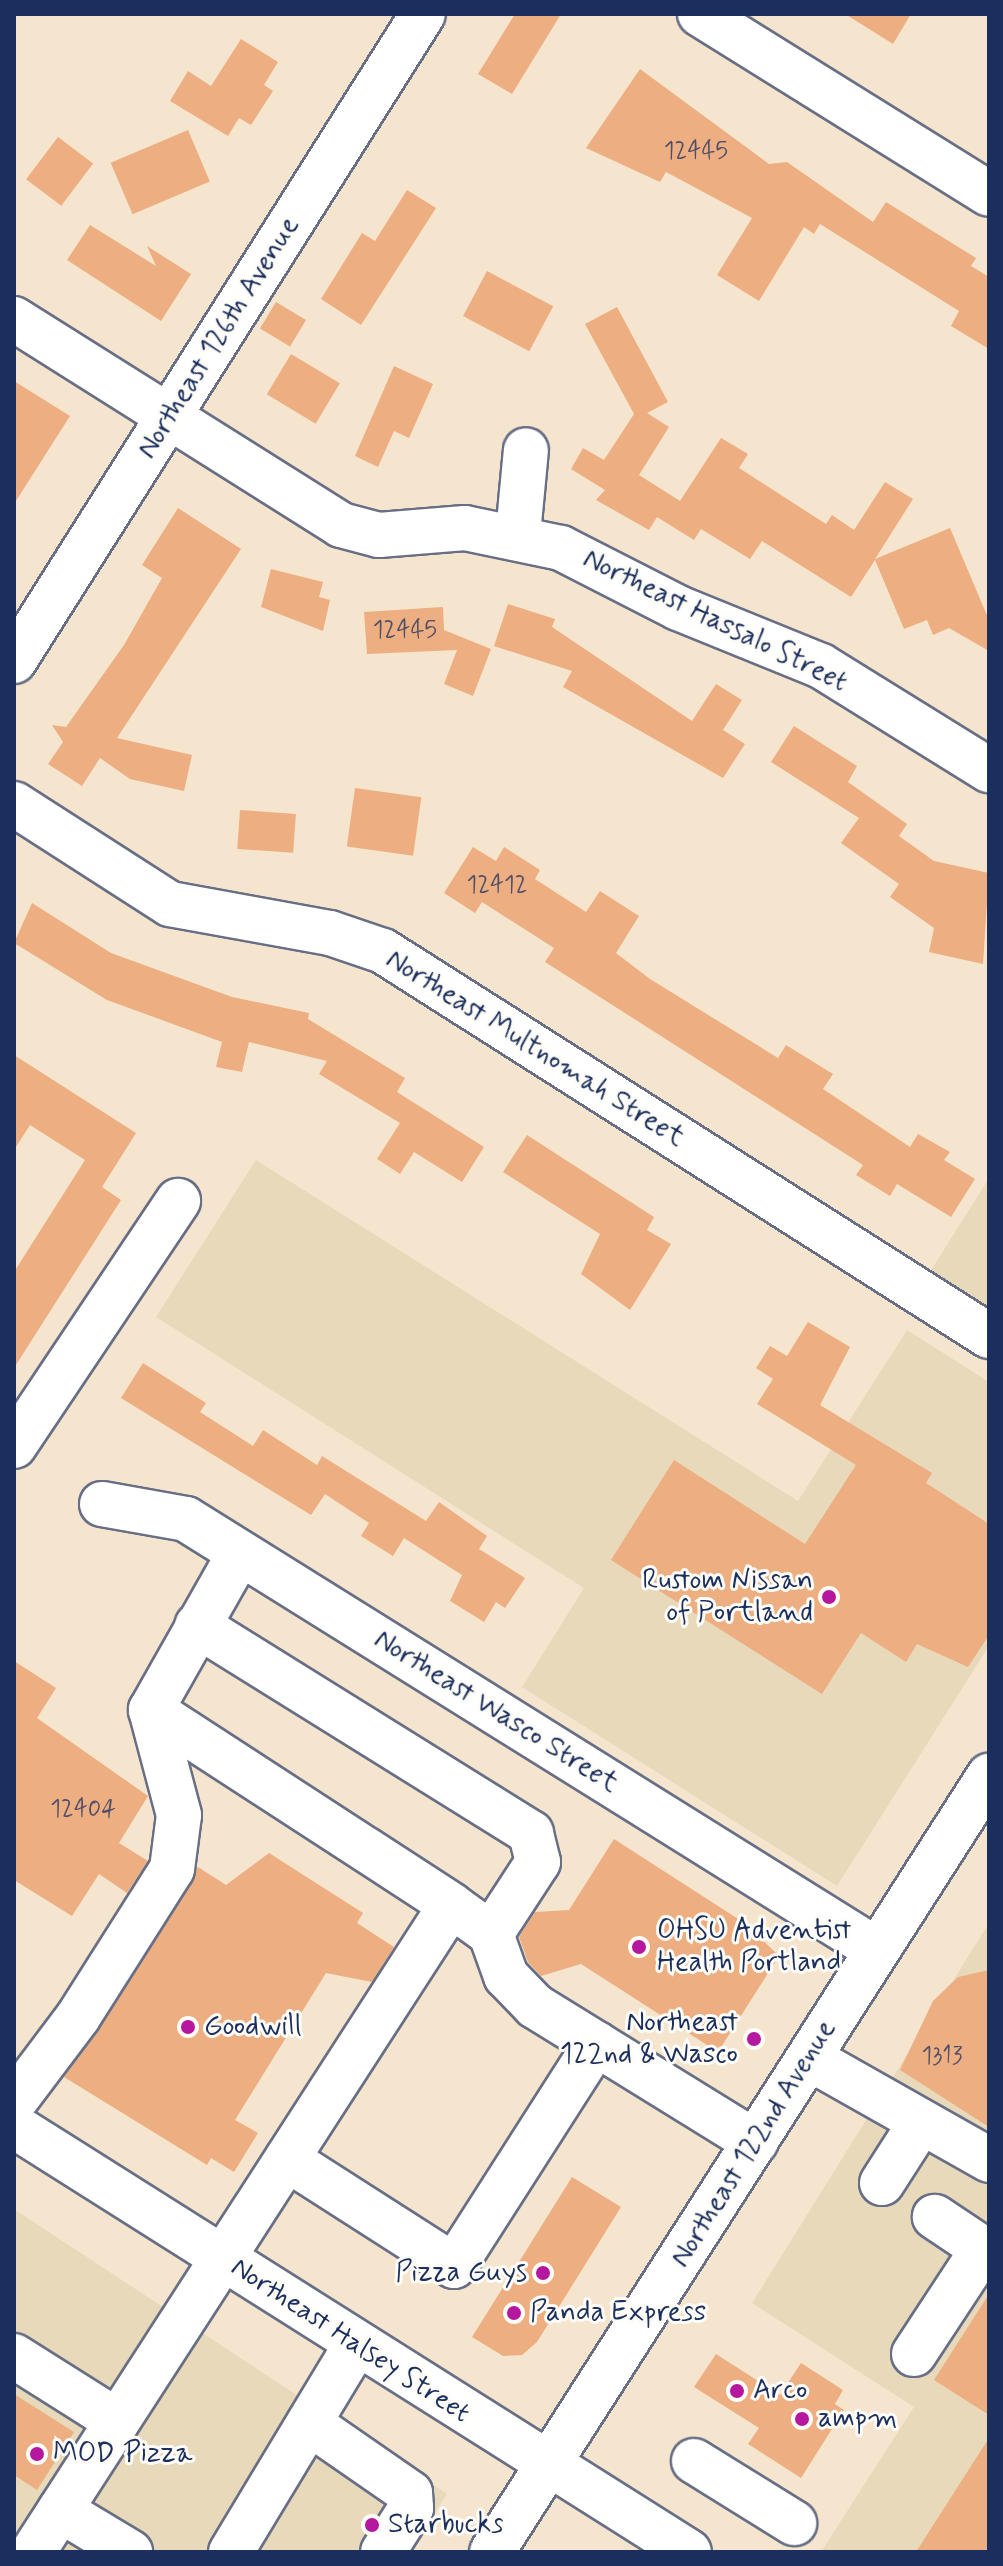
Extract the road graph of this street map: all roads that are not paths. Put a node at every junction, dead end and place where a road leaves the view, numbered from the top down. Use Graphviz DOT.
graph roads {
  1 [pos="423,14"];
  2 [pos="701,14"];
  3 [pos="989,194"];
  4 [pos="14,319"];
  5 [pos="169,418"];
  6 [pos="526,450"];
  7 [pos="518,534"];
  8 [pos="14,661"];
  9 [pos="989,770"];
  10 [pos="14,804"];
  11 [pos="178,1201"];
  12 [pos="989,1336"];
  13 [pos="14,1446"];
  14 [pos="102,1504"];
  15 [pos="240,1553"];
  16 [pos="197,1625"];
  17 [pos="151,1710"];
  18 [pos="989,1776"];
  19 [pos="451,1905"];
  20 [pos="491,1934"];
  21 [pos="877,1950"];
  22 [pos="596,2044"];
  23 [pos="809,2058"];
  24 [pos="14,2102"];
  25 [pos="921,2122"];
  26 [pos="14,2126"];
  27 [pos="755,2142"];
  28 [pos="287,2159"];
  29 [pos="989,2160"];
  30 [pos="882,2183"];
  31 [pos="935,2217"];
  32 [pos="221,2258"];
  33 [pos="356,2345"];
  34 [pos="914,2354"];
  35 [pos="14,2356"];
  36 [pos="117,2421"];
  37 [pos="309,2423"];
  38 [pos="694,2461"];
  39 [pos="548,2466"];
  40 [pos="60,2510"];
  41 [pos="794,2523"];
  42 [pos="234,2551"];
  43 [pos="33,2552"];
  44 [pos="130,2552"];
  45 [pos="383,2552"];
  46 [pos="492,2552"];
  47 [pos="689,2552"];
  1 -- 5 [label="street, Northeast 126th Avenue"];
  2 -- 3 [label="street"];
  4 -- 5 [label="street, Northeast Hassalo Street"];
  5 -- 7 [label="street, Northeast Hassalo Street"];
  5 -- 8 [label="street, Northeast 126th Avenue"];
  6 -- 7 [label="street"];
  7 -- 9 [label="street, Northeast Hassalo Street"];
  10 -- 12 [label="street, Northeast Multnomah Street"];
  11 -- 13 [label="street"];
  14 -- 15 [label="street, Northeast Wasco Street"];
  15 -- 16 [label="street"];
  15 -- 21 [label="street, Northeast Wasco Street"];
  16 -- 17 [label="street"];
  16 -- 20 [label="street"];
  17 -- 19 [label="street"];
  17 -- 24 [label="street"];
  18 -- 21 [label="street, Northeast 122nd Avenue"];
  19 -- 20 [label="street"];
  19 -- 28 [label="street"];
  20 -- 22 [label="street"];
  21 -- 23 [label="street, Northeast 122nd Avenue"];
  22 -- 27 [label="street"];
  22 -- 28 [label="street"];
  23 -- 25 [label="street"];
  23 -- 27 [label="street, Northeast 122nd Avenue"];
  25 -- 29 [label="street"];
  25 -- 30 [label="street"];
  26 -- 32 [label="street, Northeast Halsey Street"];
  27 -- 39 [label="street, Northeast 122nd Avenue"];
  28 -- 32 [label="street"];
  31 -- 34 [label="street"];
  32 -- 33 [label="street, Northeast Halsey Street"];
  32 -- 36 [label="street"];
  33 -- 37 [label="street"];
  33 -- 39 [label="street, Northeast Halsey Street"];
  35 -- 36 [label="street"];
  36 -- 40 [label="street"];
  37 -- 42 [label="street"];
  37 -- 45 [label="street"];
  38 -- 41 [label="street"];
  39 -- 46 [label="street, Northeast 122nd Avenue"];
  39 -- 47 [label="street, Northeast Halsey Street"];
  40 -- 43 [label="street"];
  40 -- 44 [label="street"];
}
